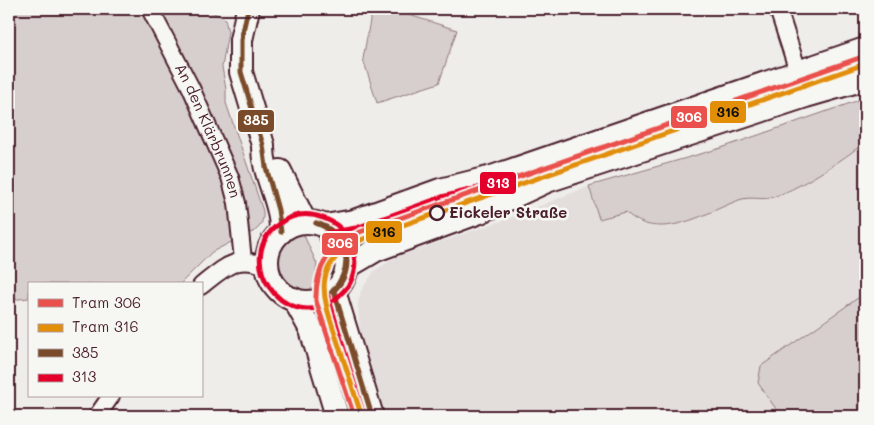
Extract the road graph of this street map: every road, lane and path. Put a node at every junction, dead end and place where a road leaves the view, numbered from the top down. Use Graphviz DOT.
graph roads {
  1 [pos="150,9"];
  2 [pos="248,9"];
  3 [pos="778,9"];
  4 [pos="865,49"];
  5 [pos="799,72"];
  6 [pos="865,79"];
  7 [pos="806,96"];
  8 [pos="263,145"];
  9 [pos="315,224"];
  10 [pos="280,232"];
  11 [pos="244,260"];
  12 [pos="268,267"];
  13 [pos="347,267"];
  14 [pos="202,285"];
  15 [pos="334,291"];
  16 [pos="294,299"];
  17 [pos="110,398"];
  18 [pos="97,416"];
  19 [pos="338,416"];
  20 [pos="372,416"];
  1 -- 11 [label="street, An den Klärbrunnen"];
  2 -- 8 [label="street"];
  3 -- 5 [label="street"];
  4 -- 5 [label="street"];
  5 -- 7 [label="street"];
  5 -- 9 [label="street"];
  6 -- 7 [label="street"];
  7 -- 13 [label="street"];
  8 -- 9 [label="street"];
  8 -- 10 [label="street"];
  9 -- 10 [label="street"];
  9 -- 13 [label="street"];
  10 -- 12 [label="street"];
  11 -- 12 [label="street"];
  11 -- 14 [label="street"];
  12 -- 16 [label="street"];
  13 -- 15 [label="street"];
  15 -- 16 [label="street"];
  15 -- 20 [label="street"];
  16 -- 19 [label="street"];
  17 -- 18 [label="street"];
}
